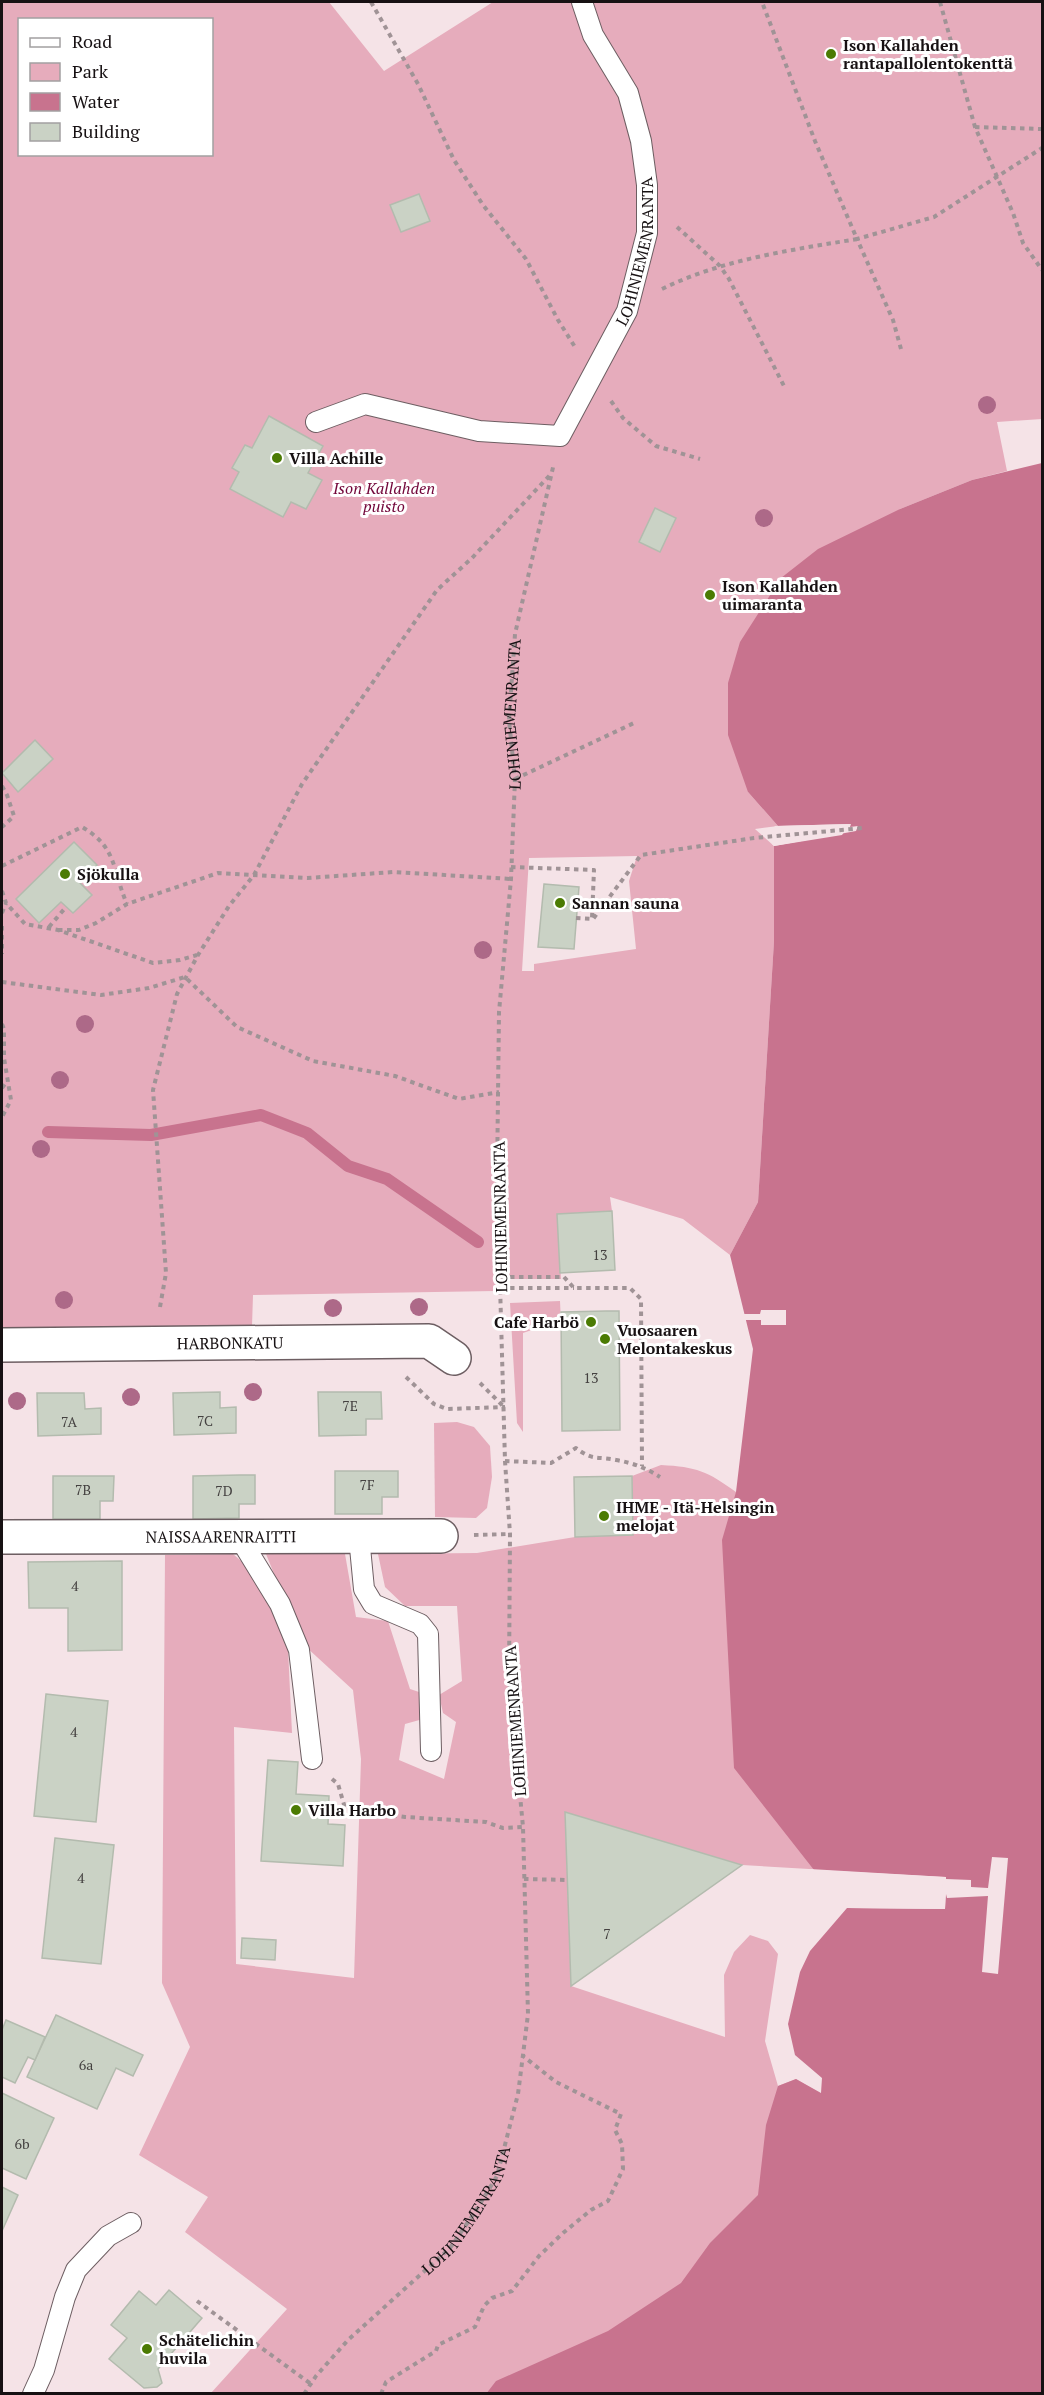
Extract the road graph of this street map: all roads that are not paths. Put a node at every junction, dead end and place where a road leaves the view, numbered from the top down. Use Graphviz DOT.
graph roads {
  1 [pos="582,2"];
  2 [pos="316,422"];
  3 [pos="2,1345"];
  4 [pos="454,1358"];
  5 [pos="441,1536"];
  6 [pos="2,1537"];
  7 [pos="239,1537"];
  8 [pos="359,1538"];
  9 [pos="431,1751"];
  10 [pos="312,1759"];
  11 [pos="131,2223"];
  12 [pos="33,2394"];
  1 -- 2 [label="lane, LOHINIEMENRANTA"];
  3 -- 4 [label="street, HARBONKATU"];
  5 -- 8 [label="street, NAISSAARENRAITTI"];
  6 -- 7 [label="street, NAISSAARENRAITTI"];
  7 -- 8 [label="street, NAISSAARENRAITTI"];
  7 -- 10 [label="lane"];
  8 -- 9 [label="lane"];
  11 -- 12 [label="lane"];
}
